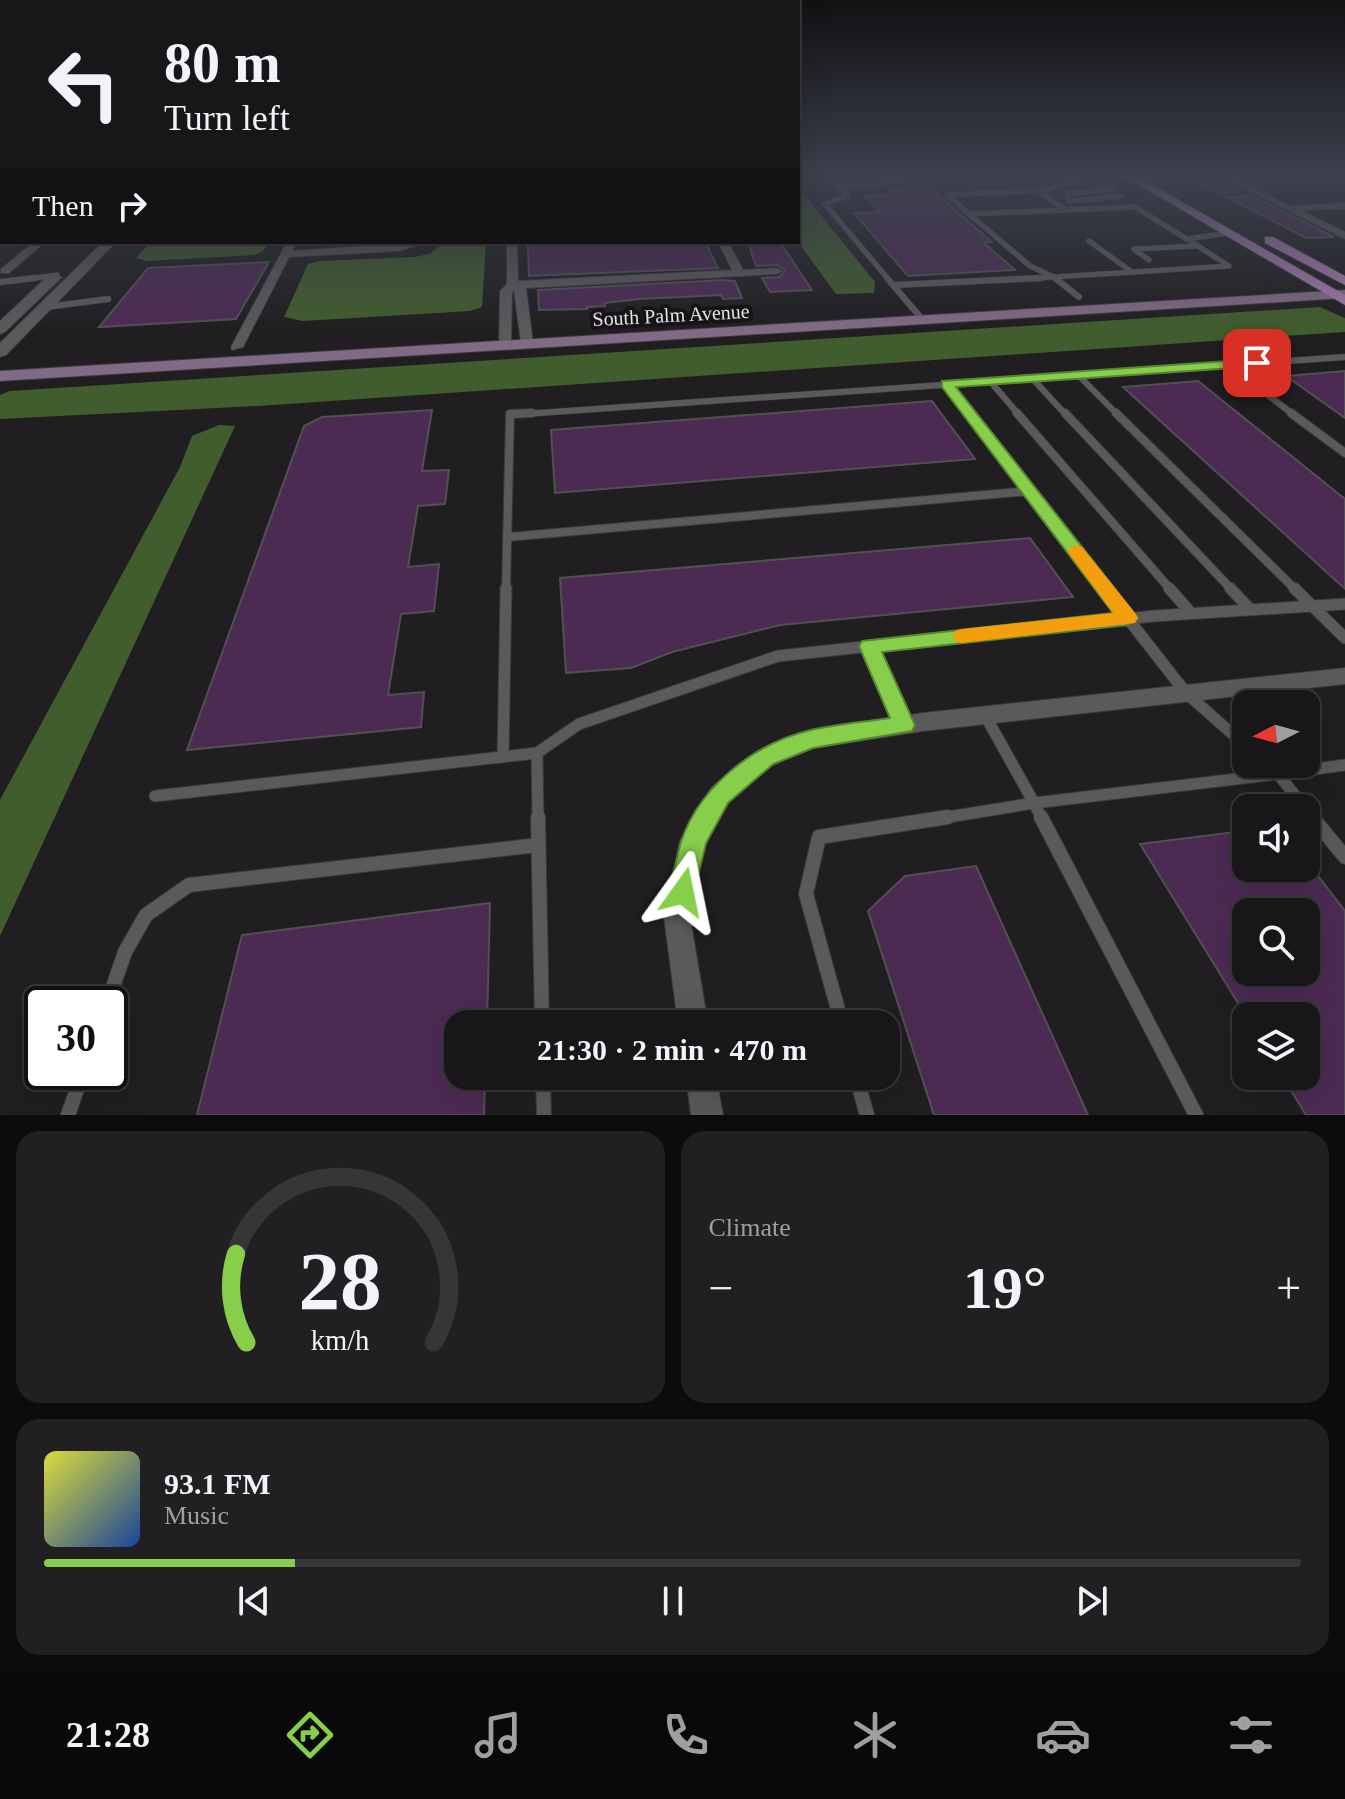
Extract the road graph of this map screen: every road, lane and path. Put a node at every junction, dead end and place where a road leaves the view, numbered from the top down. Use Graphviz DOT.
graph roads {
  1 [pos="845,227"];
  2 [pos="984,227"];
  3 [pos="1168,227"];
  4 [pos="1219,227"];
  5 [pos="1243,227"];
  6 [pos="1326,227"];
  7 [pos="1228,233"];
  8 [pos="1345,236"];
  9 [pos="1187,239"];
  10 [pos="1089,241"];
  11 [pos="38,244"];
  12 [pos="88,244"];
  13 [pos="108,244"];
  14 [pos="291,244"];
  15 [pos="413,244"];
  16 [pos="512,244"];
  17 [pos="724,244"];
  18 [pos="1198,246"];
  19 [pos="286,254"];
  20 [pos="1149,260"];
  21 [pos="1155,264"];
  22 [pos="1164,270"];
  23 [pos="777,271"];
  24 [pos="1132,272"];
  25 [pos="739,273"];
  26 [pos="57,275"];
  27 [pos="2,276"];
  28 [pos="1054,277"];
  29 [pos="1345,282"];
  30 [pos="1315,284"];
  31 [pos="513,285"];
  32 [pos="894,285"];
  33 [pos="1079,297"];
  34 [pos="1342,297"];
  35 [pos="108,299"];
  36 [pos="46,307"];
  37 [pos="918,314"];
  38 [pos="0,329"];
  39 [pos="526,337"];
  40 [pos="505,339"];
  41 [pos="237,347"];
  42 [pos="0,352"];
  43 [pos="1345,357"];
  44 [pos="0,362"];
  45 [pos="1228,365"];
  46 [pos="1078,375"];
  47 [pos="0,376"];
  48 [pos="1032,378"];
  49 [pos="990,381"];
  50 [pos="946,384"];
  51 [pos="1345,453"];
  52 [pos="1030,491"];
  53 [pos="507,537"];
  54 [pos="1345,604"];
  55 [pos="1314,605"];
  56 [pos="1250,609"];
  57 [pos="1191,613"];
  58 [pos="1128,618"];
  59 [pos="1345,638"];
  60 [pos="869,646"];
  61 [pos="1345,676"];
  62 [pos="1186,693"];
  63 [pos="986,717"];
  64 [pos="904,725"];
  65 [pos="1232,734"];
  66 [pos="537,753"];
  67 [pos="503,757"];
  68 [pos="1345,765"];
  69 [pos="1320,768"];
  70 [pos="1244,778"];
  71 [pos="1281,778"];
  72 [pos="1294,794"];
  73 [pos="155,796"];
  74 [pos="1034,803"];
  75 [pos="1320,826"];
  76 [pos="538,845"];
  77 [pos="1345,857"];
  78 [pos="113,986"];
  79 [pos="542,1010"];
  80 [pos="691,1010"];
  81 [pos="838,1010"];
  82 [pos="77,1090"];
  83 [pos="543,1090"];
  84 [pos="703,1090"];
  85 [pos="860,1090"];
  86 [pos="68,1115"];
  87 [pos="544,1115"];
  88 [pos="707,1115"];
  89 [pos="867,1115"];
  90 [pos="1196,1115"];
  1 -- 32 [label="lane"];
  2 -- 28 [label="lane"];
  3 -- 9 [label="lane"];
  4 -- 7 [label="main road"];
  5 -- 29 [label="main road"];
  6 -- 8 [label="street"];
  7 -- 9 [label="lane"];
  7 -- 30 [label="main road"];
  9 -- 18 [label="lane"];
  10 -- 24 [label="lane"];
  11 -- 27 [label="street"];
  12 -- 26 [label="street"];
  13 -- 36 [label="street"];
  14 -- 19 [label="street"];
  15 -- 19 [label="street"];
  16 -- 31 [label="street"];
  17 -- 25 [label="street"];
  18 -- 20 [label="lane"];
  18 -- 22 [label="lane"];
  19 -- 41 [label="street"];
  21 -- 22 [label="lane"];
  22 -- 24 [label="lane"];
  23 -- 25 [label="street"];
  24 -- 28 [label="lane"];
  25 -- 31 [label="street"];
  26 -- 27 [label="lane"];
  26 -- 38 [label="street"];
  28 -- 32 [label="lane"];
  28 -- 33 [label="lane"];
  29 -- 30 [label="main road, South Palm Avenue"];
  30 -- 33 [label="main road, South Palm Avenue"];
  30 -- 34 [label="main road"];
  31 -- 39 [label="street"];
  31 -- 40 [label="street"];
  32 -- 37 [label="lane"];
  33 -- 37 [label="main road, South Palm Avenue"];
  34 -- 37 [label="main road, South Palm Avenue"];
  35 -- 36 [label="lane"];
  36 -- 42 [label="street"];
  37 -- 39 [label="main road, South Palm Avenue"];
  39 -- 40 [label="main road, South Palm Avenue"];
  40 -- 41 [label="main road, South Palm Avenue"];
  40 -- 47 [label="main road, South Palm Avenue"];
  41 -- 44 [label="main road, South Palm Avenue"];
  43 -- 45 [label="lane"];
  45 -- 46 [label="lane"];
  45 -- 51 [label="lane"];
  46 -- 48 [label="lane"];
  46 -- 55 [label="lane"];
  48 -- 49 [label="lane"];
  48 -- 56 [label="lane"];
  49 -- 50 [label="lane"];
  49 -- 57 [label="lane"];
  50 -- 52 [label="lane"];
  50 -- 53 [label="lane"];
  52 -- 53 [label="lane"];
  52 -- 58 [label="lane"];
  53 -- 67 [label="lane"];
  54 -- 55 [label="lane"];
  55 -- 56 [label="lane"];
  55 -- 59 [label="lane"];
  56 -- 57 [label="lane"];
  57 -- 58 [label="lane"];
  58 -- 60 [label="lane"];
  58 -- 62 [label="lane"];
  60 -- 64 [label="lane"];
  60 -- 66 [label="lane"];
  61 -- 62 [label="street"];
  62 -- 63 [label="street"];
  62 -- 65 [label="lane"];
  63 -- 64 [label="street"];
  63 -- 74 [label="lane"];
  64 -- 80 [label="street"];
  66 -- 67 [label="lane"];
  66 -- 76 [label="lane"];
  67 -- 73 [label="lane"];
  68 -- 69 [label="lane"];
  70 -- 74 [label="lane"];
  71 -- 72 [label="lane"];
  74 -- 81 [label="lane"];
  74 -- 90 [label="lane"];
  75 -- 77 [label="lane"];
  76 -- 78 [label="lane"];
  76 -- 79 [label="lane"];
  82 -- 86 [label="lane"];
  83 -- 87 [label="lane"];
  84 -- 88 [label="street"];
  85 -- 89 [label="lane"];
}
